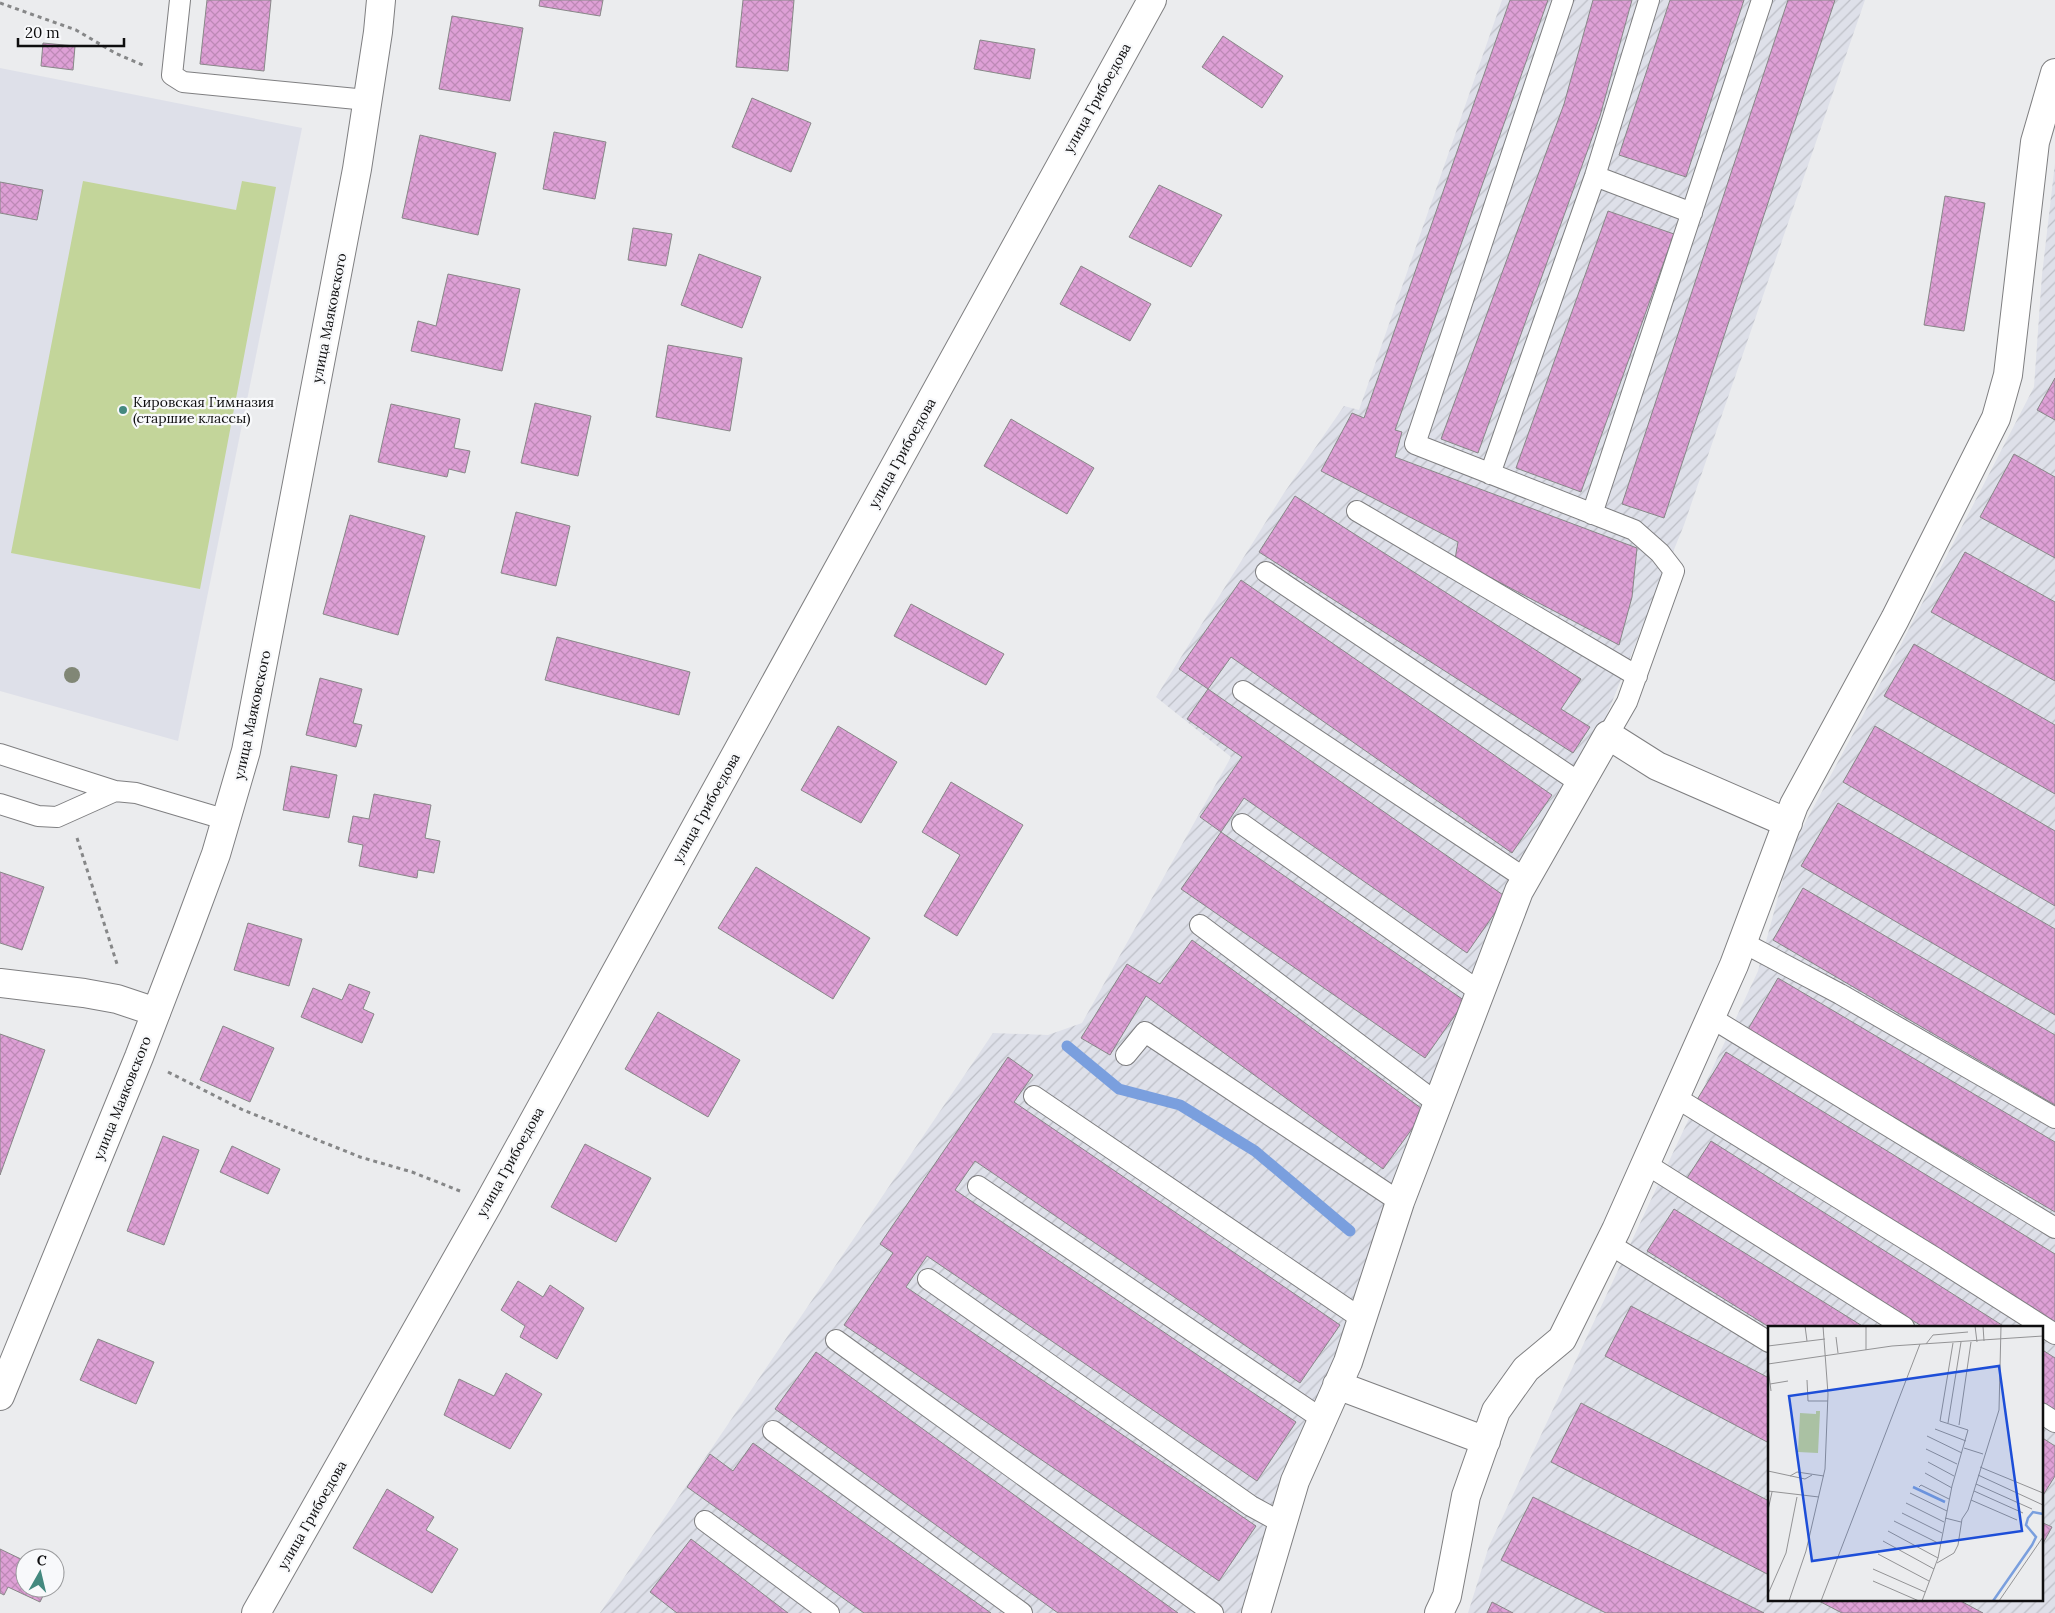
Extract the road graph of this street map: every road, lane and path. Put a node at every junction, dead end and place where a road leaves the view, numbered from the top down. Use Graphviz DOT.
graph roads {
  1 [pos="180,0"];
  2 [pos="381,0"];
  3 [pos="1152,0"];
  4 [pos="1563,0"];
  5 [pos="1649,0"];
  6 [pos="1762,0"];
  7 [pos="0,3"];
  8 [pos="2055,73"];
  9 [pos="172,75"];
  10 [pos="367,100"];
  11 [pos="1595,176"];
  12 [pos="1692,213"];
  13 [pos="1490,474"];
  14 [pos="1358,511"];
  15 [pos="1592,514"];
  16 [pos="1266,572"];
  17 [pos="1637,676"];
  18 [pos="1243,691"];
  19 [pos="1608,735"];
  20 [pos="0,754"];
  21 [pos="1580,782"];
  22 [pos="115,791"];
  23 [pos="0,804"];
  24 [pos="69,812"];
  25 [pos="227,820"];
  26 [pos="1788,822"];
  27 [pos="1242,824"];
  28 [pos="1526,879"];
  29 [pos="1200,925"];
  30 [pos="1742,942"];
  31 [pos="117,964"];
  32 [pos="0,984"];
  33 [pos="1480,992"];
  34 [pos="156,1012"];
  35 [pos="1710,1017"];
  36 [pos="1126,1055"];
  37 [pos="139,1057"];
  38 [pos="1034,1096"];
  39 [pos="1675,1097"];
  40 [pos="1437,1103"];
  41 [pos="2055,1118"];
  42 [pos="1646,1164"];
  43 [pos="978,1186"];
  44 [pos="1400,1202"];
  45 [pos="488,1204"];
  46 [pos="2055,1228"];
  47 [pos="1609,1244"];
  48 [pos="928,1279"];
  49 [pos="1362,1319"];
  50 [pos="1902,1326"];
  51 [pos="2055,1334"];
  52 [pos="836,1340"];
  53 [pos="1768,1341"];
  54 [pos="1338,1386"];
  55 [pos="0,1396"];
  56 [pos="2042,1414"];
  57 [pos="1322,1419"];
  58 [pos="2055,1422"];
  59 [pos="773,1431"];
  60 [pos="1486,1441"];
  61 [pos="705,1522"];
  62 [pos="1282,1524"];
  63 [pos="256,1613"];
  64 [pos="829,1613"];
  65 [pos="1022,1613"];
  66 [pos="1213,1613"];
  67 [pos="1256,1613"];
  68 [pos="1439,1613"];
  1 -- 9 [label="lane"];
  2 -- 10 [label="street, улица Маяковского"];
  3 -- 45 [label="street, улица Грибоедова"];
  4 -- 13 [label="lane"];
  5 -- 11 [label="lane"];
  6 -- 12 [label="lane"];
  7 -- 9 [label="path"];
  8 -- 26 [label="street"];
  9 -- 10 [label="lane"];
  10 -- 25 [label="street, улица Маяковского"];
  11 -- 12 [label="lane"];
  11 -- 13 [label="lane"];
  12 -- 15 [label="lane"];
  13 -- 15 [label="lane"];
  14 -- 17 [label="lane"];
  15 -- 17 [label="lane"];
  16 -- 21 [label="lane"];
  17 -- 19 [label="lane"];
  18 -- 28 [label="lane"];
  19 -- 21 [label="street"];
  19 -- 26 [label="street"];
  20 -- 22 [label="lane"];
  21 -- 28 [label="street"];
  22 -- 24 [label="lane"];
  22 -- 25 [label="lane"];
  23 -- 24 [label="lane"];
  24 -- 31 [label="path"];
  25 -- 34 [label="street, улица Маяковского"];
  26 -- 30 [label="street"];
  27 -- 33 [label="lane"];
  28 -- 33 [label="street"];
  29 -- 40 [label="lane"];
  30 -- 35 [label="street"];
  30 -- 41 [label="lane"];
  32 -- 34 [label="street"];
  33 -- 40 [label="street"];
  34 -- 37 [label="street, улица Маяковского"];
  35 -- 39 [label="street"];
  35 -- 46 [label="lane"];
  36 -- 44 [label="lane"];
  37 -- 45 [label="path"];
  37 -- 55 [label="street, улица Маяковского"];
  38 -- 49 [label="lane"];
  39 -- 42 [label="street"];
  39 -- 51 [label="lane"];
  40 -- 44 [label="street"];
  42 -- 47 [label="street"];
  42 -- 50 [label="lane"];
  43 -- 57 [label="lane"];
  44 -- 49 [label="street"];
  45 -- 63 [label="street, улица Грибоедова"];
  47 -- 53 [label="lane"];
  47 -- 60 [label="street"];
  48 -- 62 [label="lane"];
  49 -- 54 [label="street"];
  52 -- 66 [label="lane"];
  54 -- 57 [label="street"];
  54 -- 60 [label="street"];
  56 -- 58 [label="lane"];
  57 -- 62 [label="street"];
  59 -- 65 [label="lane"];
  60 -- 68 [label="street"];
  61 -- 64 [label="lane"];
  62 -- 67 [label="street"];
}
